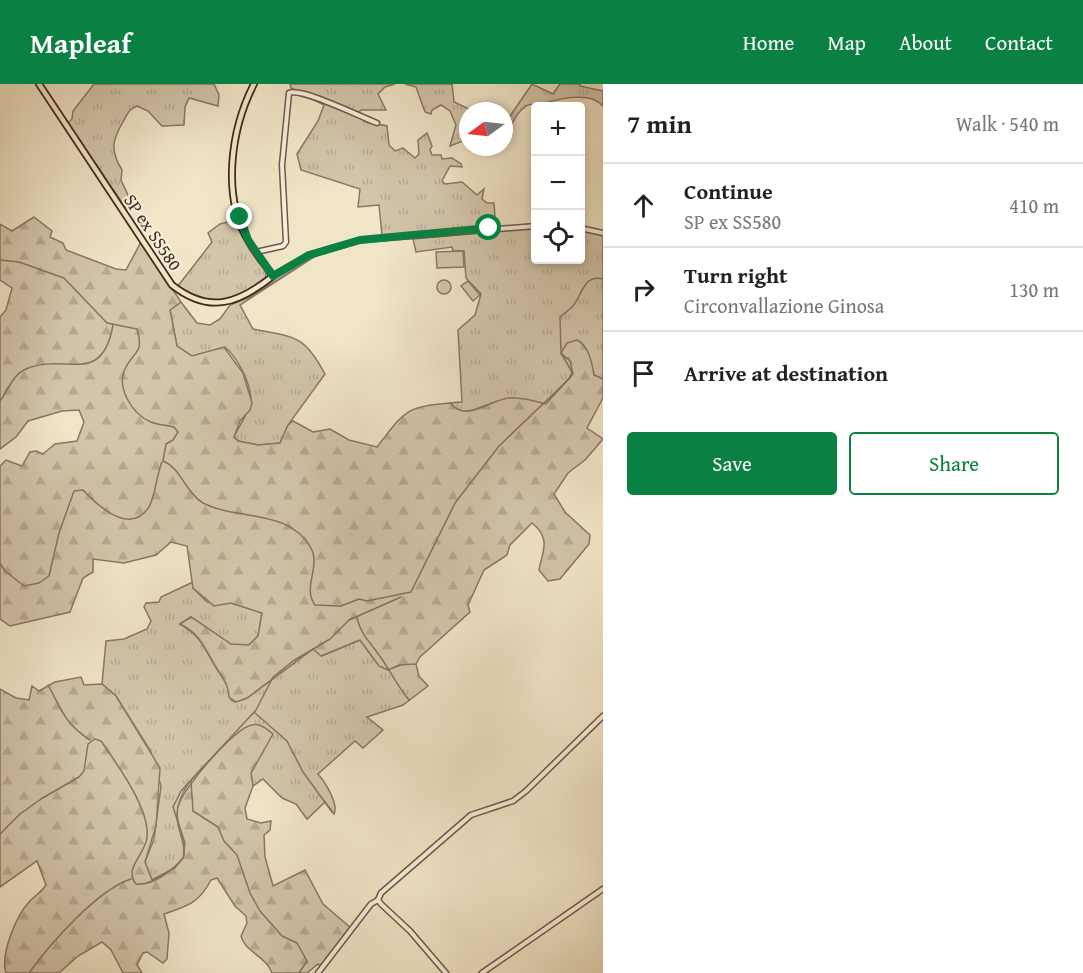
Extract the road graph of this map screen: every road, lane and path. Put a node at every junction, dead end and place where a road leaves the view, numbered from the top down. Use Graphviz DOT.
graph roads {
  1 [pos="39,84"];
  2 [pos="254,84"];
  3 [pos="377,123"];
  4 [pos="531,226"];
  5 [pos="585,229"];
  6 [pos="603,233"];
  7 [pos="256,252"];
  8 [pos="273,276"];
  9 [pos="603,716"];
  10 [pos="603,890"];
  11 [pos="378,899"];
  12 [pos="318,973"];
  13 [pos="446,973"];
  14 [pos="482,973"];
  1 -- 8 [label="main road, SP ex SS580"];
  2 -- 7 [label="main road"];
  3 -- 7 [label="street"];
  4 -- 8 [label="street, SP ex SS580"];
  5 -- 6 [label="street"];
  7 -- 8 [label="main road"];
  9 -- 11 [label="street"];
  10 -- 14 [label="street"];
  11 -- 12 [label="street"];
  11 -- 13 [label="street"];
}
